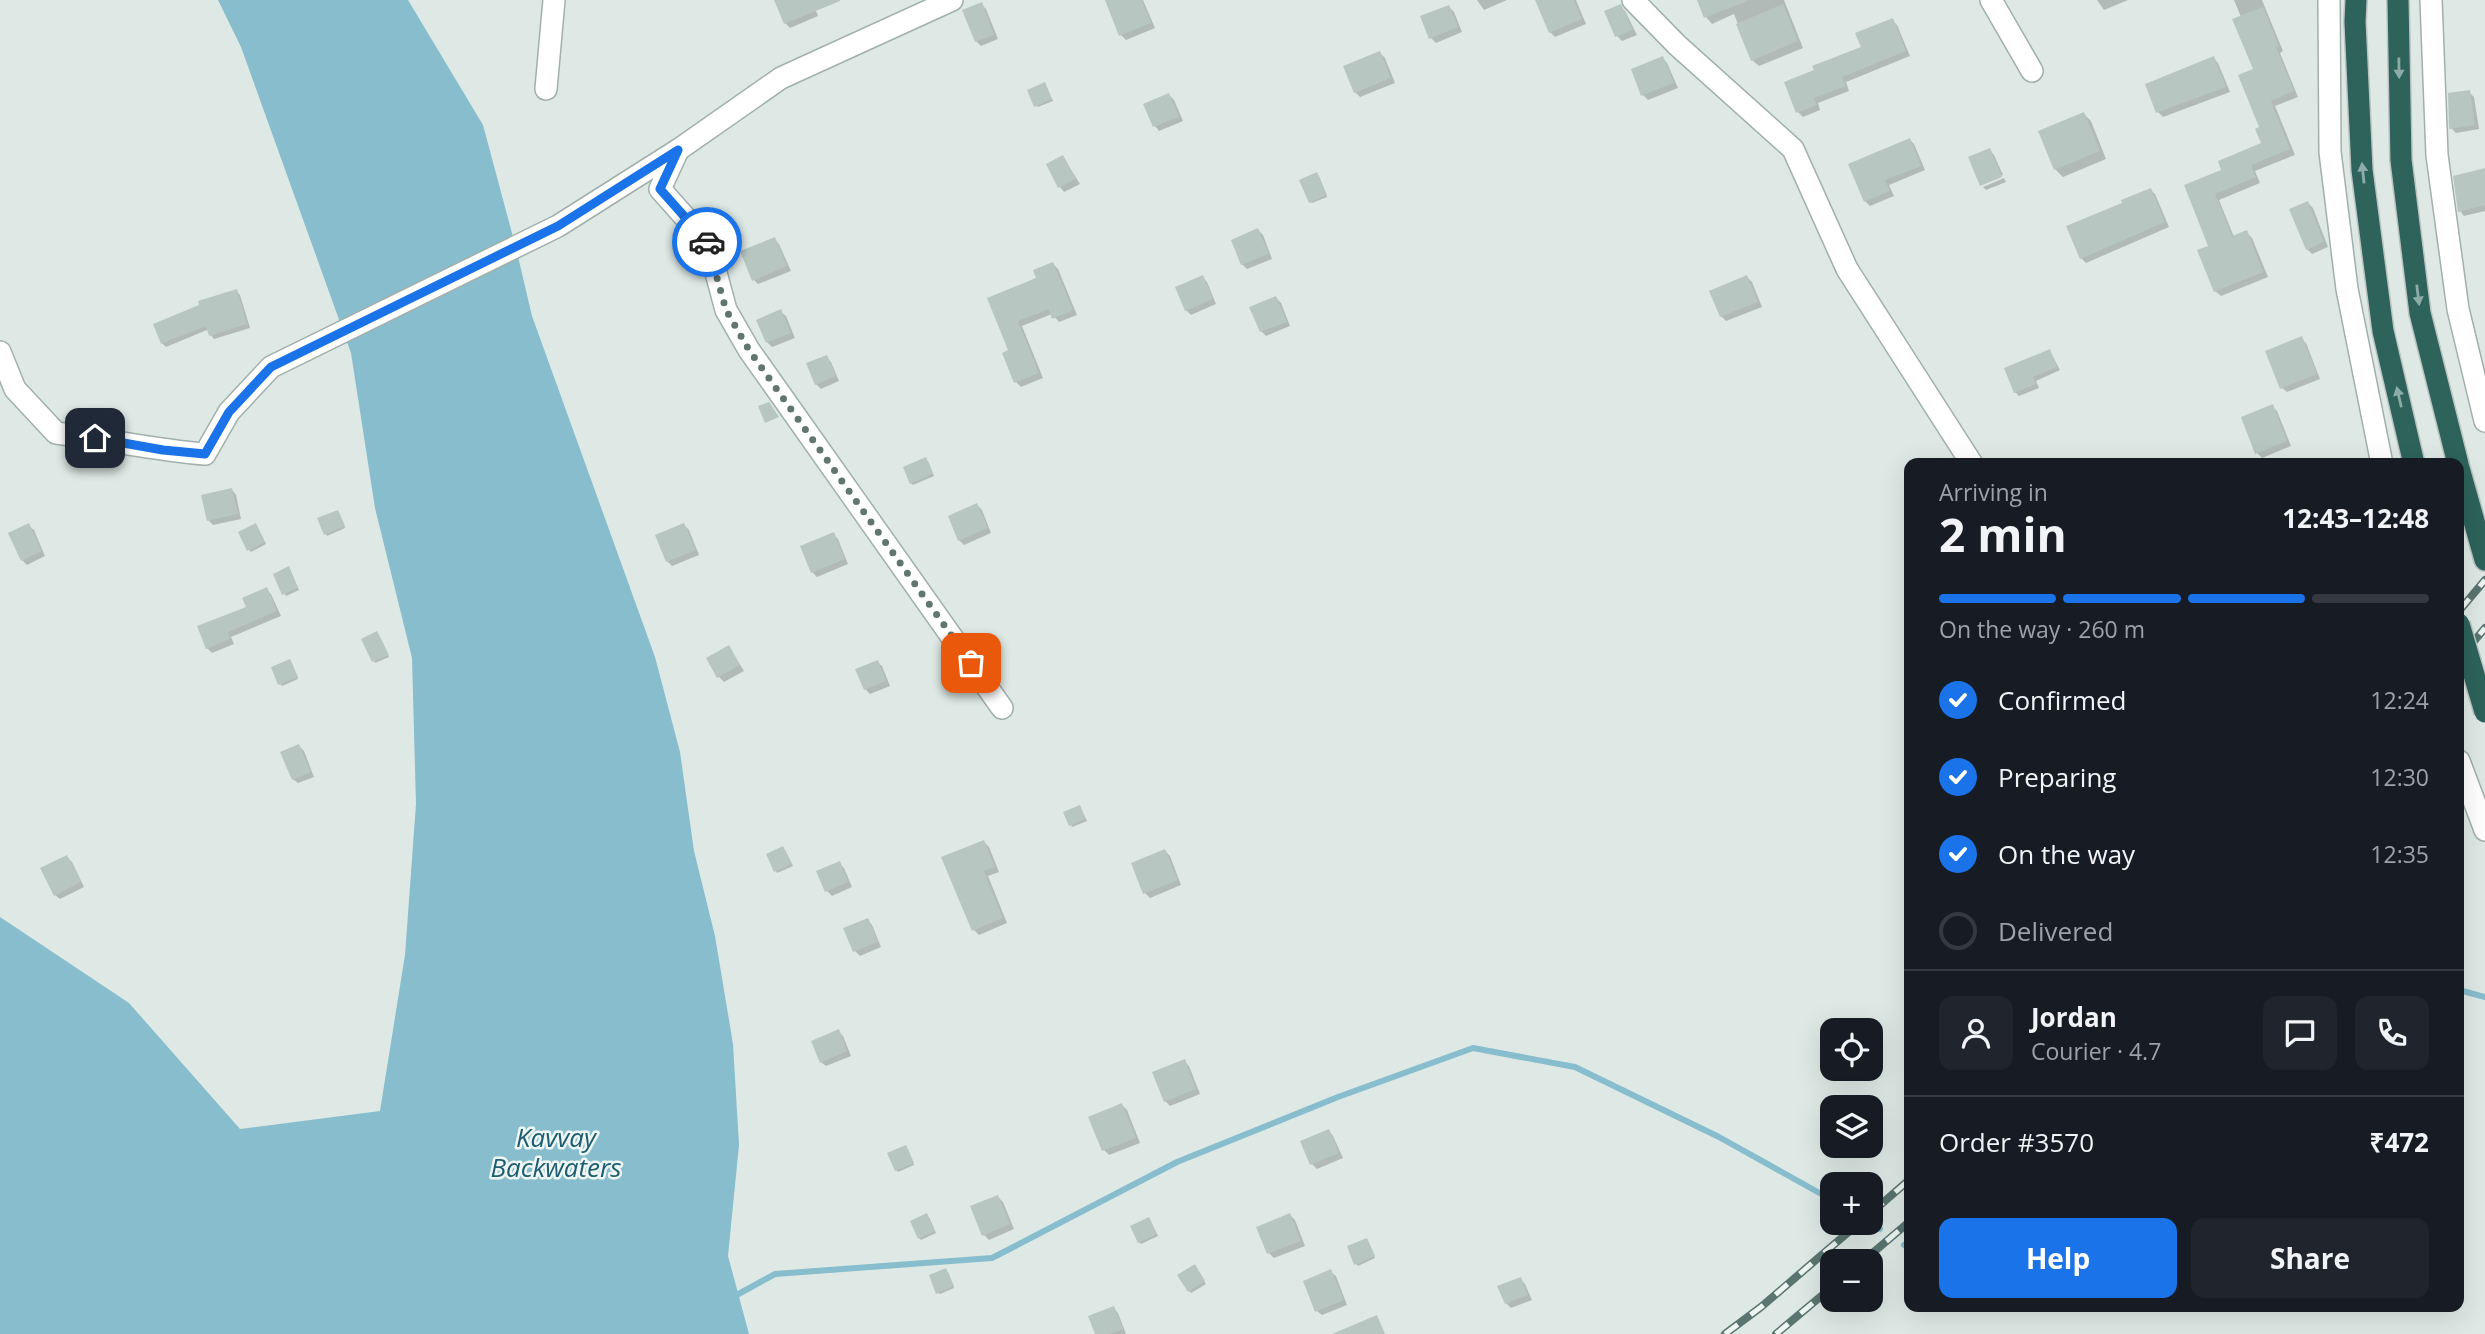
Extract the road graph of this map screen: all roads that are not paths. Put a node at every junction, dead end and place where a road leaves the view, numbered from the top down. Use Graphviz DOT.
graph roads {
  1 [pos="554,0"];
  2 [pos="951,0"];
  3 [pos="1633,0"];
  4 [pos="1991,0"];
  5 [pos="2329,0"];
  6 [pos="2356,0"];
  7 [pos="2398,0"];
  8 [pos="2431,0"];
  9 [pos="2032,71"];
  10 [pos="546,89"];
  11 [pos="678,150"];
  12 [pos="0,352"];
  13 [pos="2485,421"];
  14 [pos="1968,458"];
  15 [pos="2381,458"];
  16 [pos="2413,458"];
  17 [pos="2456,458"];
  18 [pos="2464,486"];
  19 [pos="2485,560"];
  20 [pos="2464,641"];
  21 [pos="1002,708"];
  22 [pos="2485,712"];
  23 [pos="2464,774"];
  24 [pos="2485,830"];
  1 -- 10 [label="street"];
  2 -- 11 [label="street"];
  3 -- 14 [label="street"];
  4 -- 9 [label="street"];
  5 -- 15 [label="street"];
  16 -- 6 [label="highway, one-way"];
  7 -- 17 [label="highway, one-way"];
  8 -- 13 [label="street"];
  11 -- 12 [label="street"];
  11 -- 21 [label="street"];
  18 -- 19 [label="highway"];
  20 -- 22 [label="highway, bridge"];
  23 -- 24 [label="street"];
}
